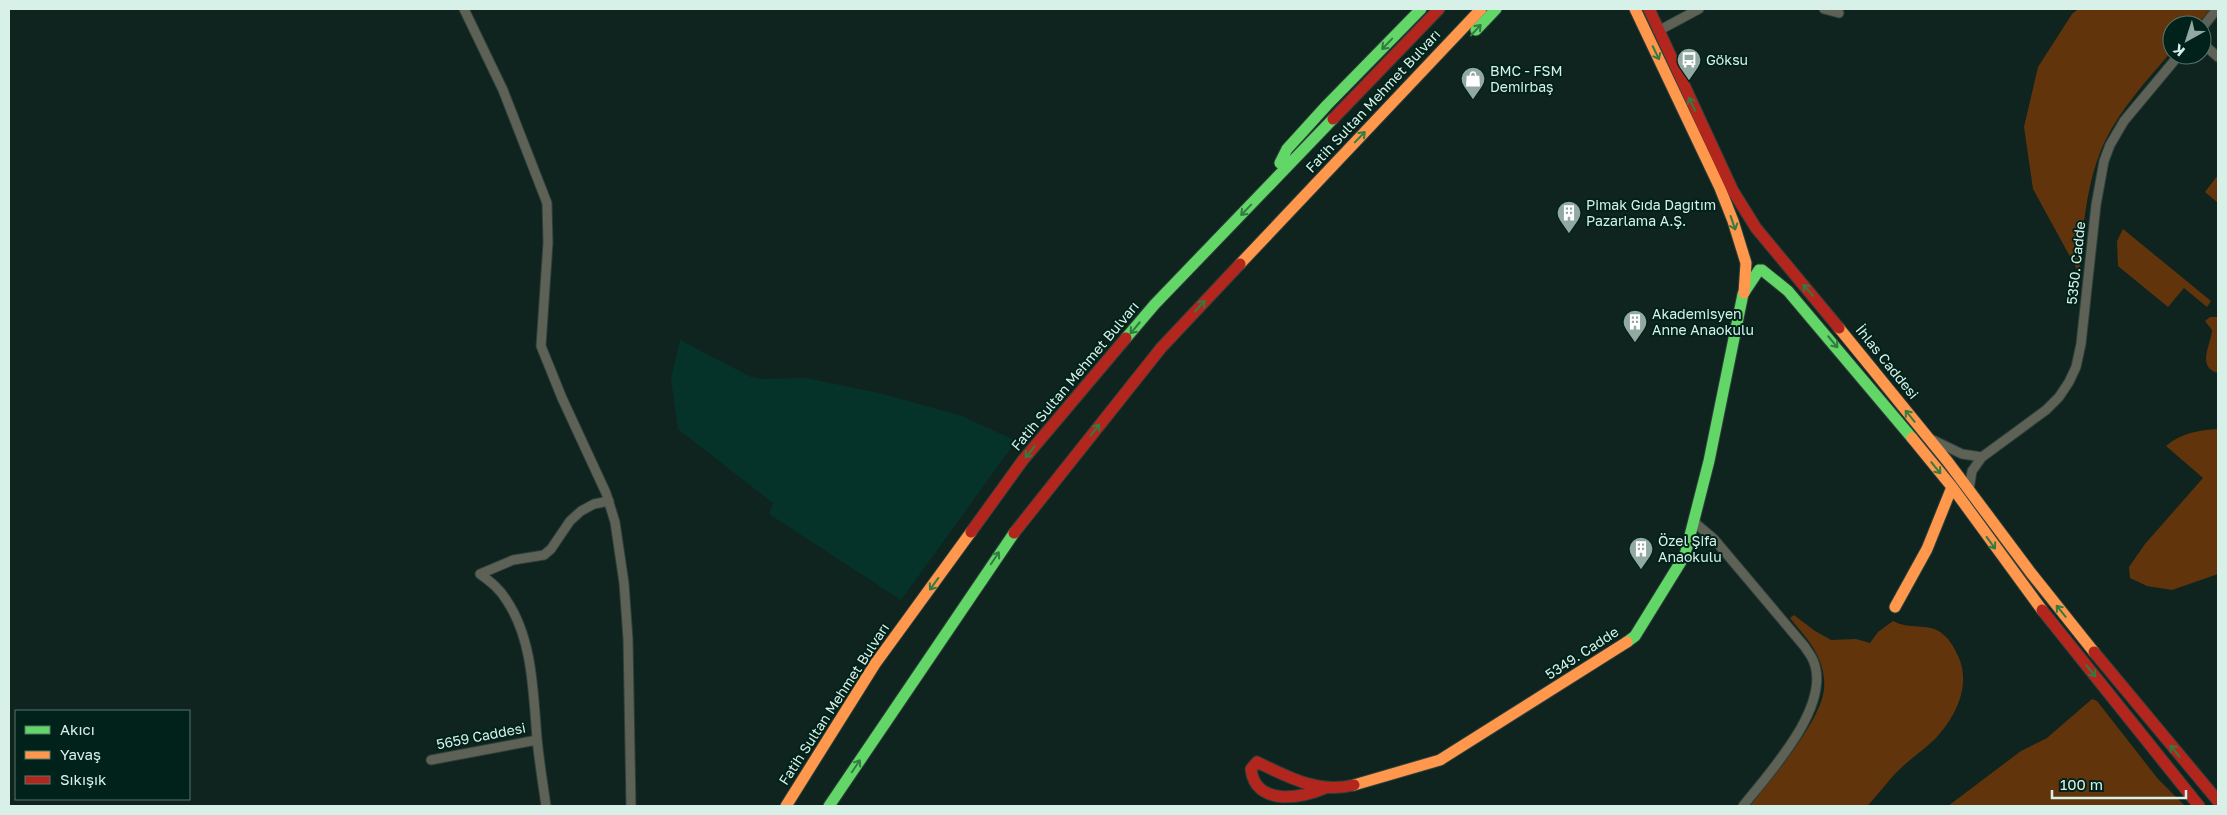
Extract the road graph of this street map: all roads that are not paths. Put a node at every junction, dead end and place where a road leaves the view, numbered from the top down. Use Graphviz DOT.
graph roads {
  1 [pos="464,9"];
  2 [pos="1421,9"];
  3 [pos="1439,9"];
  4 [pos="1480,9"];
  5 [pos="1496,9"];
  6 [pos="1635,9"];
  7 [pos="1649,9"];
  8 [pos="1699,9"];
  9 [pos="1824,9"];
  10 [pos="1839,13"];
  11 [pos="1658,31"];
  12 [pos="2171,65"];
  13 [pos="1269,186"];
  14 [pos="1291,209"];
  15 [pos="1770,246"];
  16 [pos="1746,260"];
  17 [pos="1761,270"];
  18 [pos="1744,294"];
  19 [pos="1928,437"];
  20 [pos="1982,457"];
  21 [pos="1952,487"];
  22 [pos="1971,493"];
  23 [pos="609,501"];
  24 [pos="1694,522"];
  25 [pos="1895,607"];
  26 [pos="537,740"];
  27 [pos="431,760"];
  28 [pos="1325,788"];
  29 [pos="2214,795"];
  30 [pos="2196,804"];
  31 [pos="546,806"];
  32 [pos="631,806"];
  33 [pos="786,806"];
  34 [pos="829,806"];
  35 [pos="1743,806"];
  1 -- 23 [label="street"];
  2 -- 13 [label="main road, one-way"];
  3 -- 13 [label="main road, Fatih Sultan Mehmet Bulvarı"];
  14 -- 4 [label="main road, Fatih Sultan Mehmet Bulvarı, one-way"];
  14 -- 5 [label="main road, one-way"];
  6 -- 16 [label="main road, one-way"];
  7 -- 11 [label="main road, İhlas Caddesi"];
  8 -- 11 [label="street"];
  9 -- 10 [label="street"];
  15 -- 11 [label="main road, İhlas Caddesi, one-way"];
  12 -- 20 [label="street, 5350. Cadde"];
  13 -- 33 [label="main road, Fatih Sultan Mehmet Bulvarı, one-way"];
  34 -- 14 [label="main road, Fatih Sultan Mehmet Bulvarı, one-way"];
  15 -- 16 [label="main road"];
  15 -- 17 [label="main road"];
  19 -- 15 [label="main road, İhlas Caddesi, one-way"];
  16 -- 17 [label="main road"];
  16 -- 18 [label="main road"];
  17 -- 18 [label="main road, 5349. Cadde"];
  17 -- 21 [label="main road, İhlas Caddesi, one-way"];
  18 -- 24 [label="main road, 5349. Cadde"];
  19 -- 20 [label="street"];
  19 -- 22 [label="main road, İhlas Caddesi"];
  20 -- 22 [label="street, 5350. Cadde"];
  21 -- 25 [label="main road"];
  21 -- 30 [label="main road, İhlas Caddesi, one-way"];
  29 -- 22 [label="main road, İhlas Caddesi, one-way"];
  23 -- 26 [label="street"];
  23 -- 32 [label="street"];
  24 -- 28 [label="main road, 5349. Cadde"];
  24 -- 35 [label="street"];
  26 -- 27 [label="street, 5659 Caddesi"];
  26 -- 31 [label="street"];
  28 -- 28 [label="main road, 5349. Cadde"];
}
